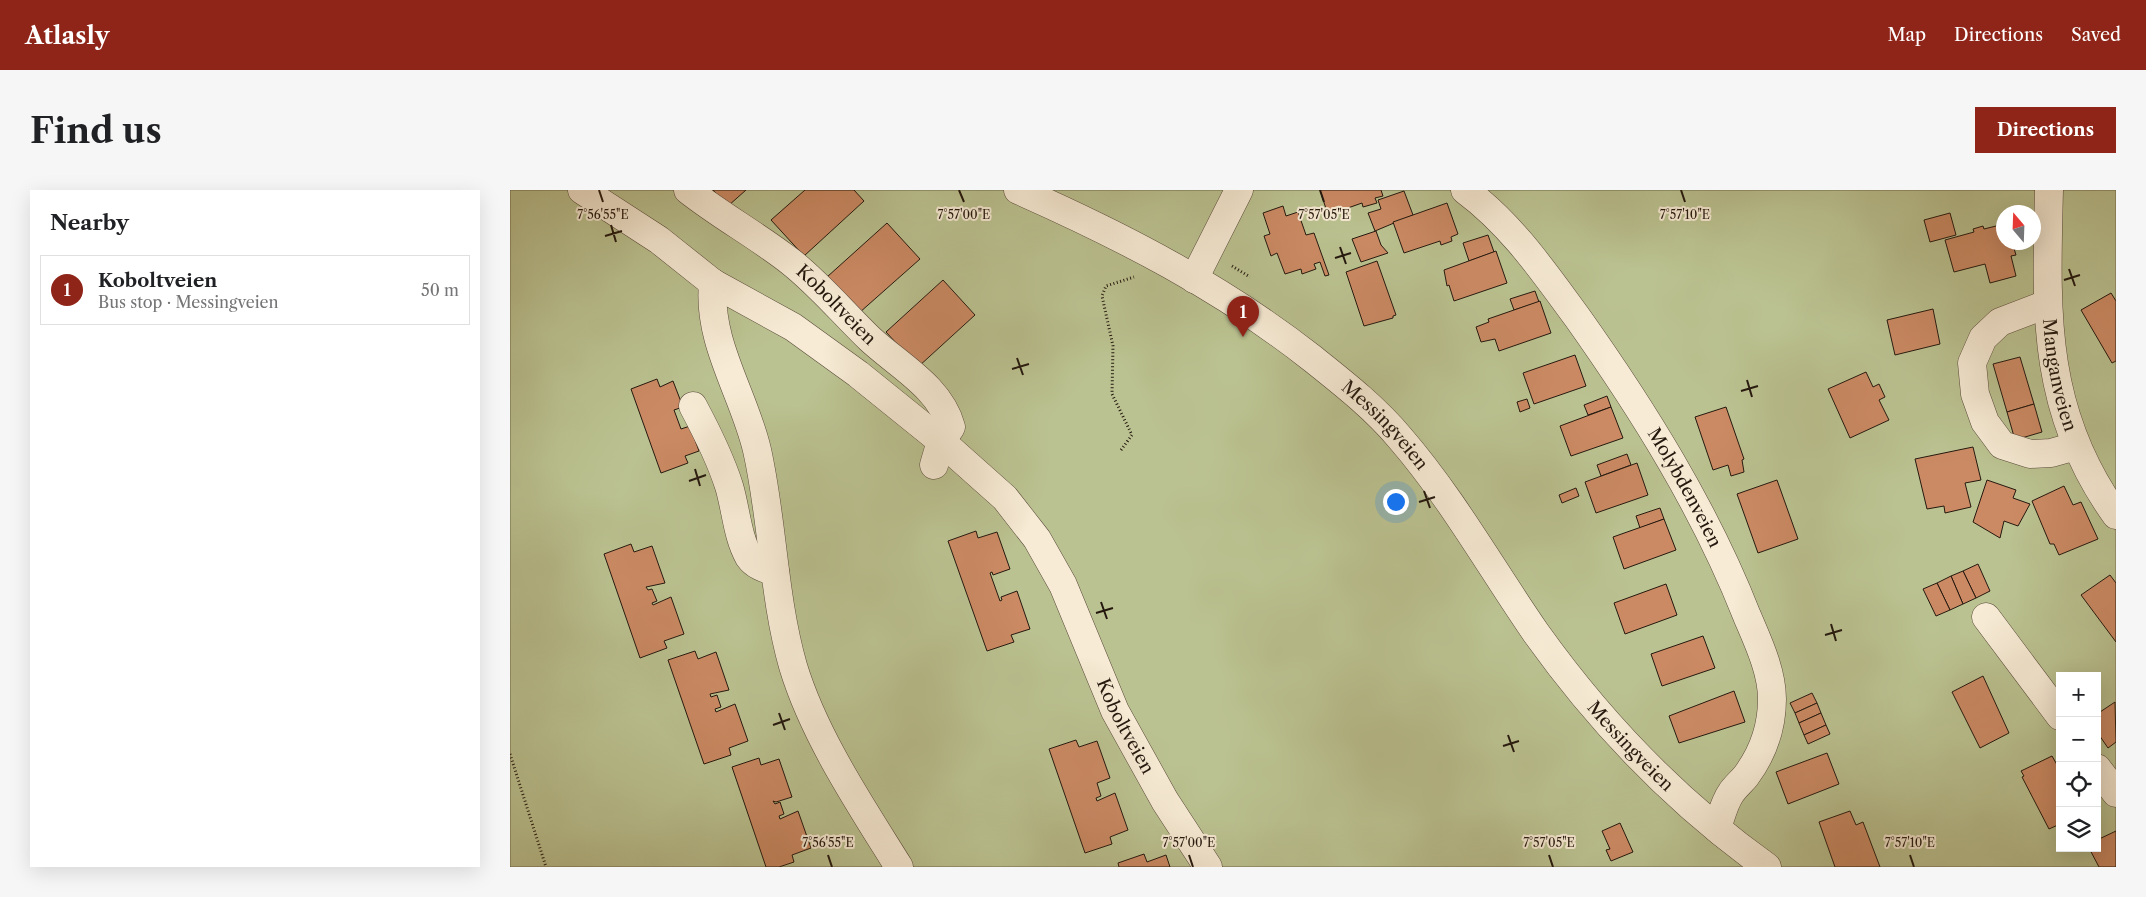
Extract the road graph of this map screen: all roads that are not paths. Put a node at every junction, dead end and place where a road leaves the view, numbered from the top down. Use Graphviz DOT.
graph roads {
  1 [pos="582,190"];
  2 [pos="688,190"];
  3 [pos="1018,190"];
  4 [pos="1239,190"];
  5 [pos="1465,190"];
  6 [pos="2049,190"];
  7 [pos="1194,279"];
  8 [pos="713,283"];
  9 [pos="2047,304"];
  10 [pos="693,406"];
  11 [pos="948,438"];
  12 [pos="2076,446"];
  13 [pos="2116,515"];
  14 [pos="775,572"];
  15 [pos="1986,618"];
  16 [pos="2056,711"];
  17 [pos="2101,773"];
  18 [pos="2116,793"];
  19 [pos="1716,828"];
  20 [pos="899,867"];
  21 [pos="1208,867"];
  22 [pos="1767,867"];
  1 -- 8 [label="street, Koboltveien"];
  2 -- 11 [label="street, Koboltveien"];
  3 -- 7 [label="street, Messingveien"];
  4 -- 7 [label="street"];
  5 -- 19 [label="street, Molybdenveien"];
  6 -- 9 [label="street, Manganveien"];
  7 -- 19 [label="street, Messingveien"];
  8 -- 11 [label="street, Koboltveien"];
  8 -- 14 [label="street"];
  9 -- 12 [label="street, Manganveien"];
  9 -- 12 [label="street, Manganveien"];
  10 -- 14 [label="street"];
  11 -- 21 [label="street, Koboltveien"];
  12 -- 13 [label="street, Manganveien"];
  14 -- 20 [label="street"];
  15 -- 16 [label="street"];
  17 -- 18 [label="street"];
  19 -- 22 [label="street, Messingveien"];
}
